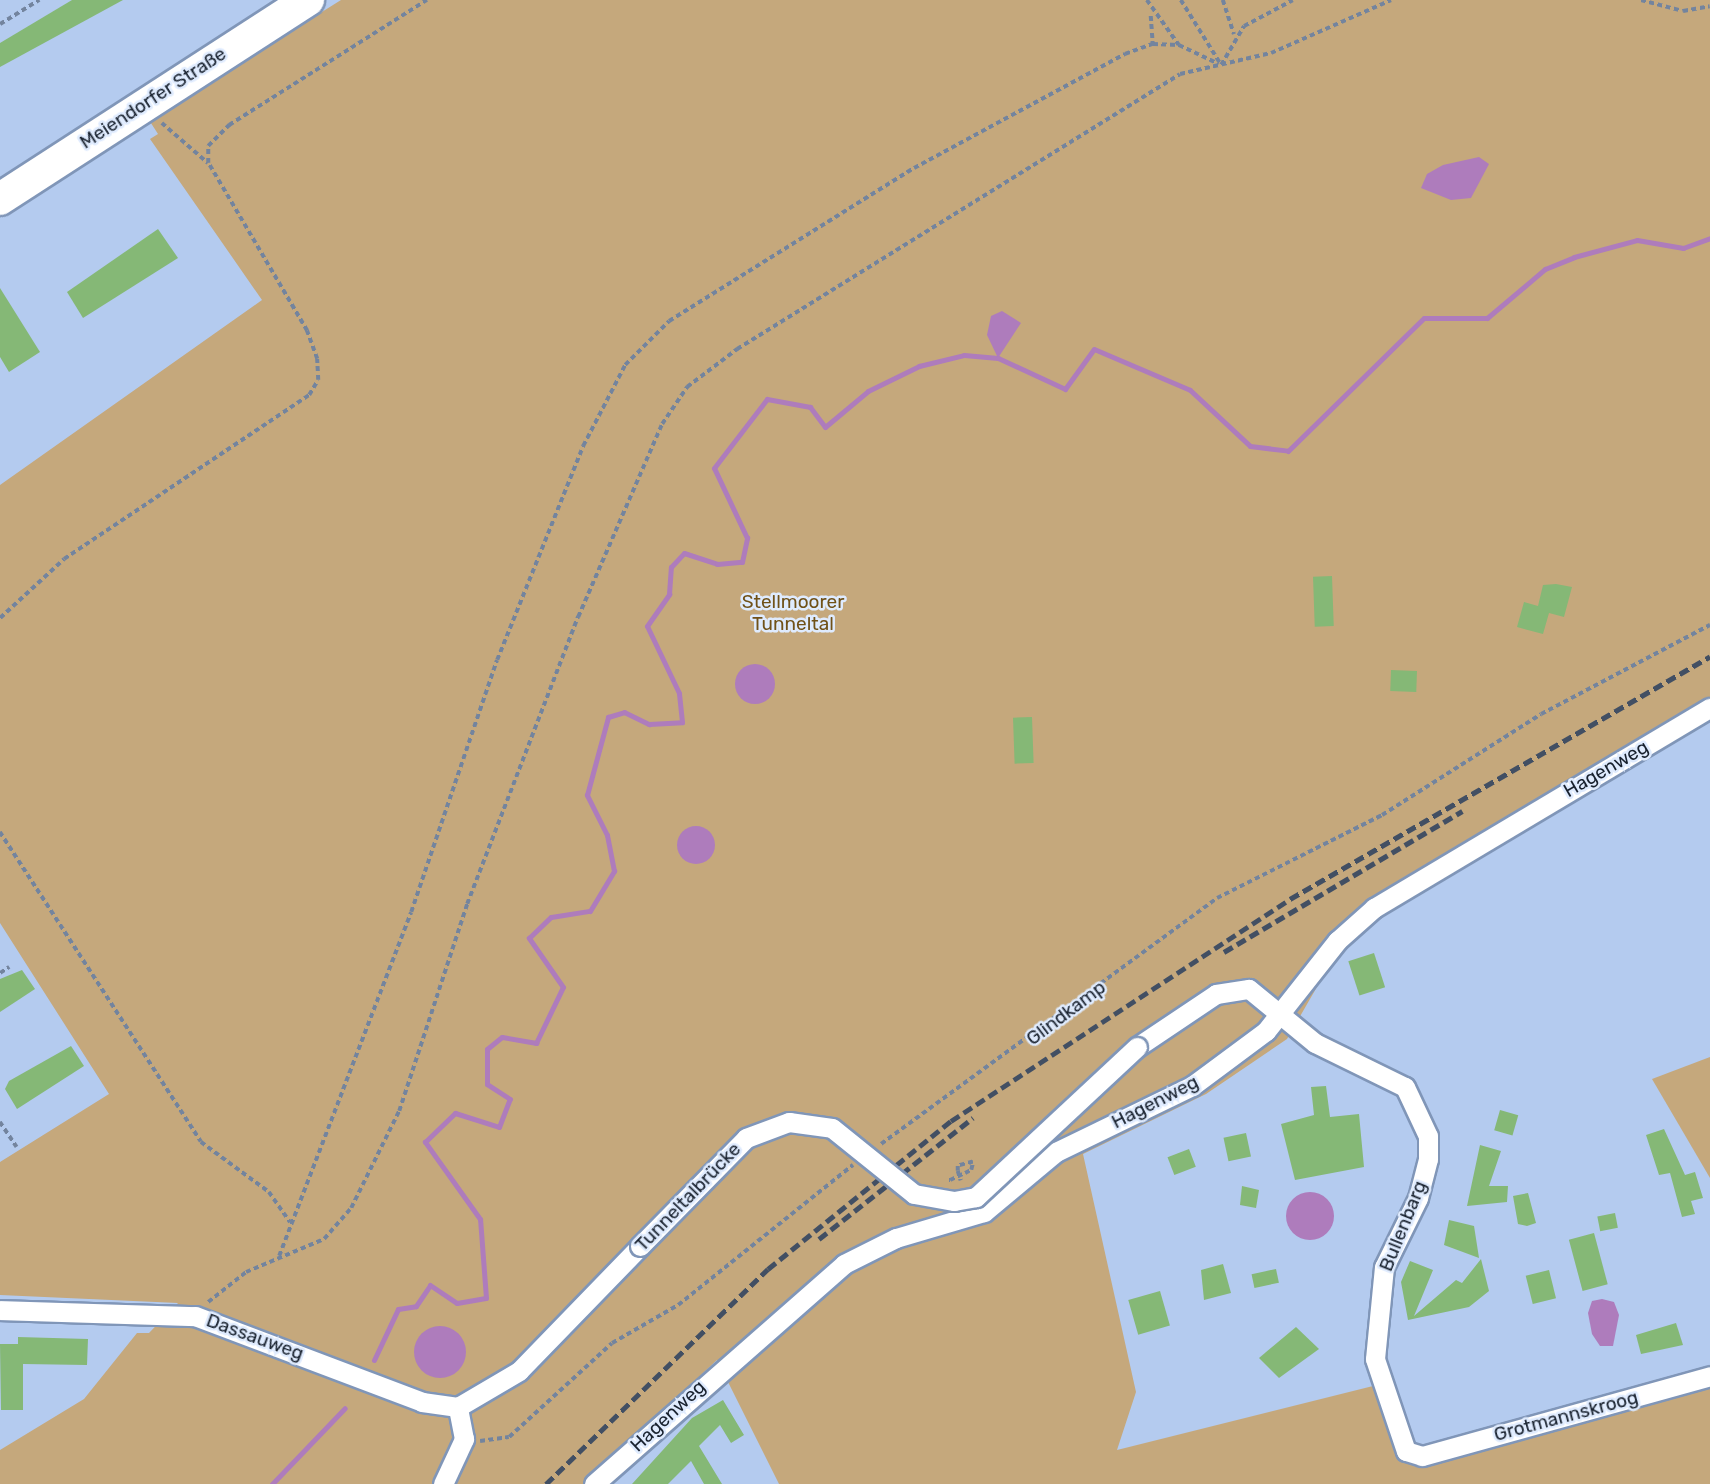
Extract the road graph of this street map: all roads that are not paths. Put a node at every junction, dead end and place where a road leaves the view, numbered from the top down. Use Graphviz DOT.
graph roads {
  1 [pos="309,0"];
  2 [pos="0,199"];
  3 [pos="1710,708"];
  4 [pos="1282,1014"];
  5 [pos="0,1310"];
  6 [pos="1710,1376"];
  7 [pos="458,1408"];
  8 [pos="1422,1456"];
  9 [pos="443,1484"];
  10 [pos="594,1484"];
  1 -- 2 [label="main road, Meiendorfer Straße"];
  3 -- 4 [label="street, Hagenweg"];
  4 -- 7 [label="street, Tunneltalbrücke, bridge"];
  4 -- 8 [label="street, Bullenbarg"];
  4 -- 10 [label="street, Hagenweg"];
  5 -- 7 [label="street, Dassauweg"];
  6 -- 8 [label="street, Grotmannskroog"];
  7 -- 9 [label="street"];
}
